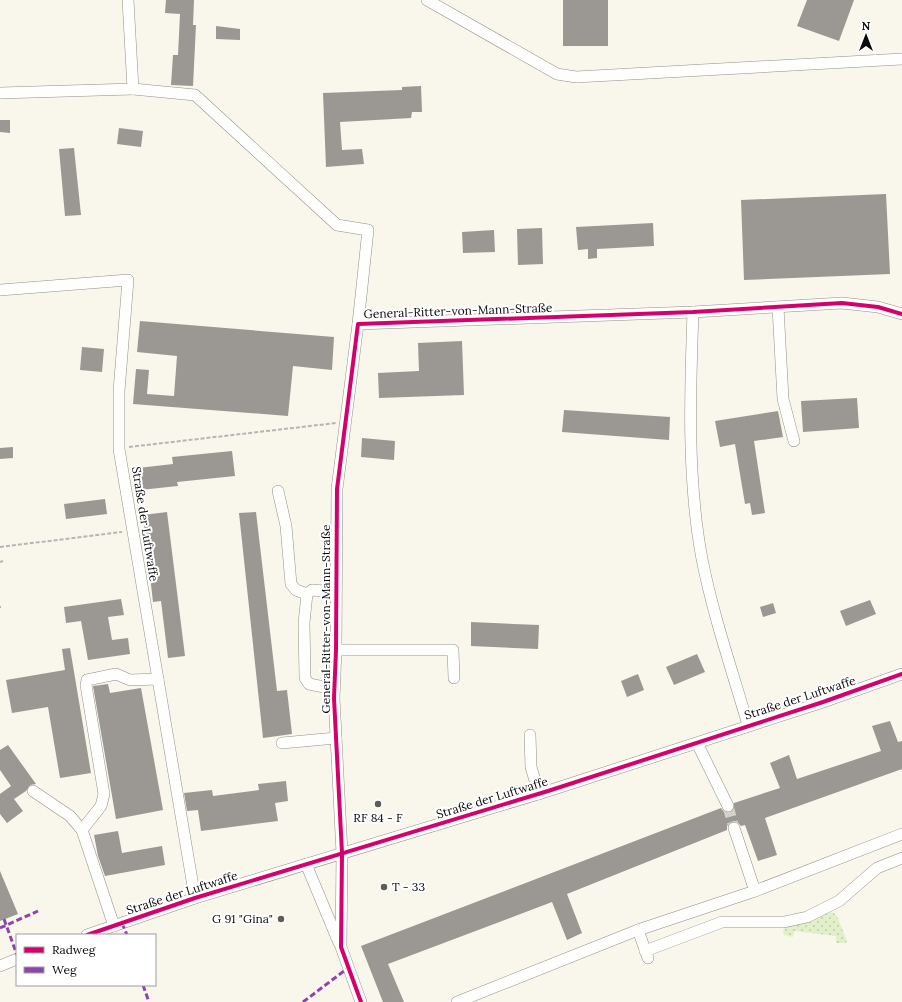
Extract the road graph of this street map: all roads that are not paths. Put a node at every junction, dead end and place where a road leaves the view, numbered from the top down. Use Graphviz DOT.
graph roads {
  1 [pos="128,0"];
  2 [pos="427,0"];
  3 [pos="902,59"];
  4 [pos="133,89"];
  5 [pos="0,93"];
  6 [pos="0,290"];
  7 [pos="778,307"];
  8 [pos="693,312"];
  9 [pos="902,314"];
  10 [pos="358,324"];
  11 [pos="794,441"];
  12 [pos="278,491"];
  13 [pos="336,592"];
  14 [pos="307,594"];
  15 [pos="336,650"];
  16 [pos="902,674"];
  17 [pos="454,678"];
  18 [pos="158,679"];
  19 [pos="334,689"];
  20 [pos="748,725"];
  21 [pos="530,735"];
  22 [pos="336,738"];
  23 [pos="697,743"];
  24 [pos="282,744"];
  25 [pos="33,791"];
  26 [pos="539,794"];
  27 [pos="728,806"];
  28 [pos="734,828"];
  29 [pos="82,830"];
  30 [pos="902,834"];
  31 [pos="342,853"];
  32 [pos="902,858"];
  33 [pos="306,864"];
  34 [pos="755,891"];
  35 [pos="195,898"];
  36 [pos="114,926"];
  37 [pos="638,930"];
  38 [pos="90,934"];
  39 [pos="341,947"];
  40 [pos="16,959"];
  41 [pos="0,966"];
  42 [pos="361,1002"];
  43 [pos="457,1002"];
  1 -- 4 [label="street"];
  2 -- 3 [label="street"];
  4 -- 5 [label="street"];
  4 -- 10 [label="street"];
  6 -- 18 [label="street, Straße der Luftwaffe"];
  7 -- 8 [label="street, General-Ritter-von-Mann-Straße"];
  7 -- 9 [label="street, General-Ritter-von-Mann-Straße"];
  7 -- 11 [label="street"];
  8 -- 10 [label="street, General-Ritter-von-Mann-Straße"];
  8 -- 20 [label="street"];
  10 -- 13 [label="street, General-Ritter-von-Mann-Straße"];
  12 -- 14 [label="street"];
  13 -- 14 [label="street"];
  13 -- 15 [label="street, General-Ritter-von-Mann-Straße"];
  14 -- 19 [label="street"];
  15 -- 17 [label="street"];
  15 -- 19 [label="street, General-Ritter-von-Mann-Straße"];
  16 -- 20 [label="street, Straße der Luftwaffe"];
  18 -- 29 [label="street"];
  18 -- 35 [label="street, Straße der Luftwaffe"];
  19 -- 22 [label="street, General-Ritter-von-Mann-Straße"];
  20 -- 23 [label="street, Straße der Luftwaffe"];
  21 -- 26 [label="street"];
  22 -- 24 [label="street"];
  22 -- 31 [label="street, General-Ritter-von-Mann-Straße"];
  23 -- 26 [label="street, Straße der Luftwaffe"];
  23 -- 27 [label="street"];
  25 -- 29 [label="street"];
  26 -- 31 [label="street, Straße der Luftwaffe"];
  28 -- 34 [label="street"];
  29 -- 36 [label="street"];
  30 -- 34 [label="street"];
  31 -- 33 [label="street, Straße der Luftwaffe"];
  31 -- 39 [label="street, General-Ritter-von-Mann-Straße"];
  32 -- 37 [label="street"];
  33 -- 35 [label="street, Straße der Luftwaffe"];
  33 -- 39 [label="street"];
  34 -- 37 [label="street"];
  35 -- 36 [label="street, Straße der Luftwaffe"];
  36 -- 38 [label="street, Straße der Luftwaffe"];
  37 -- 43 [label="street"];
  39 -- 42 [label="street, General-Ritter-von-Mann-Straße"];
  40 -- 41 [label="street"];
}
